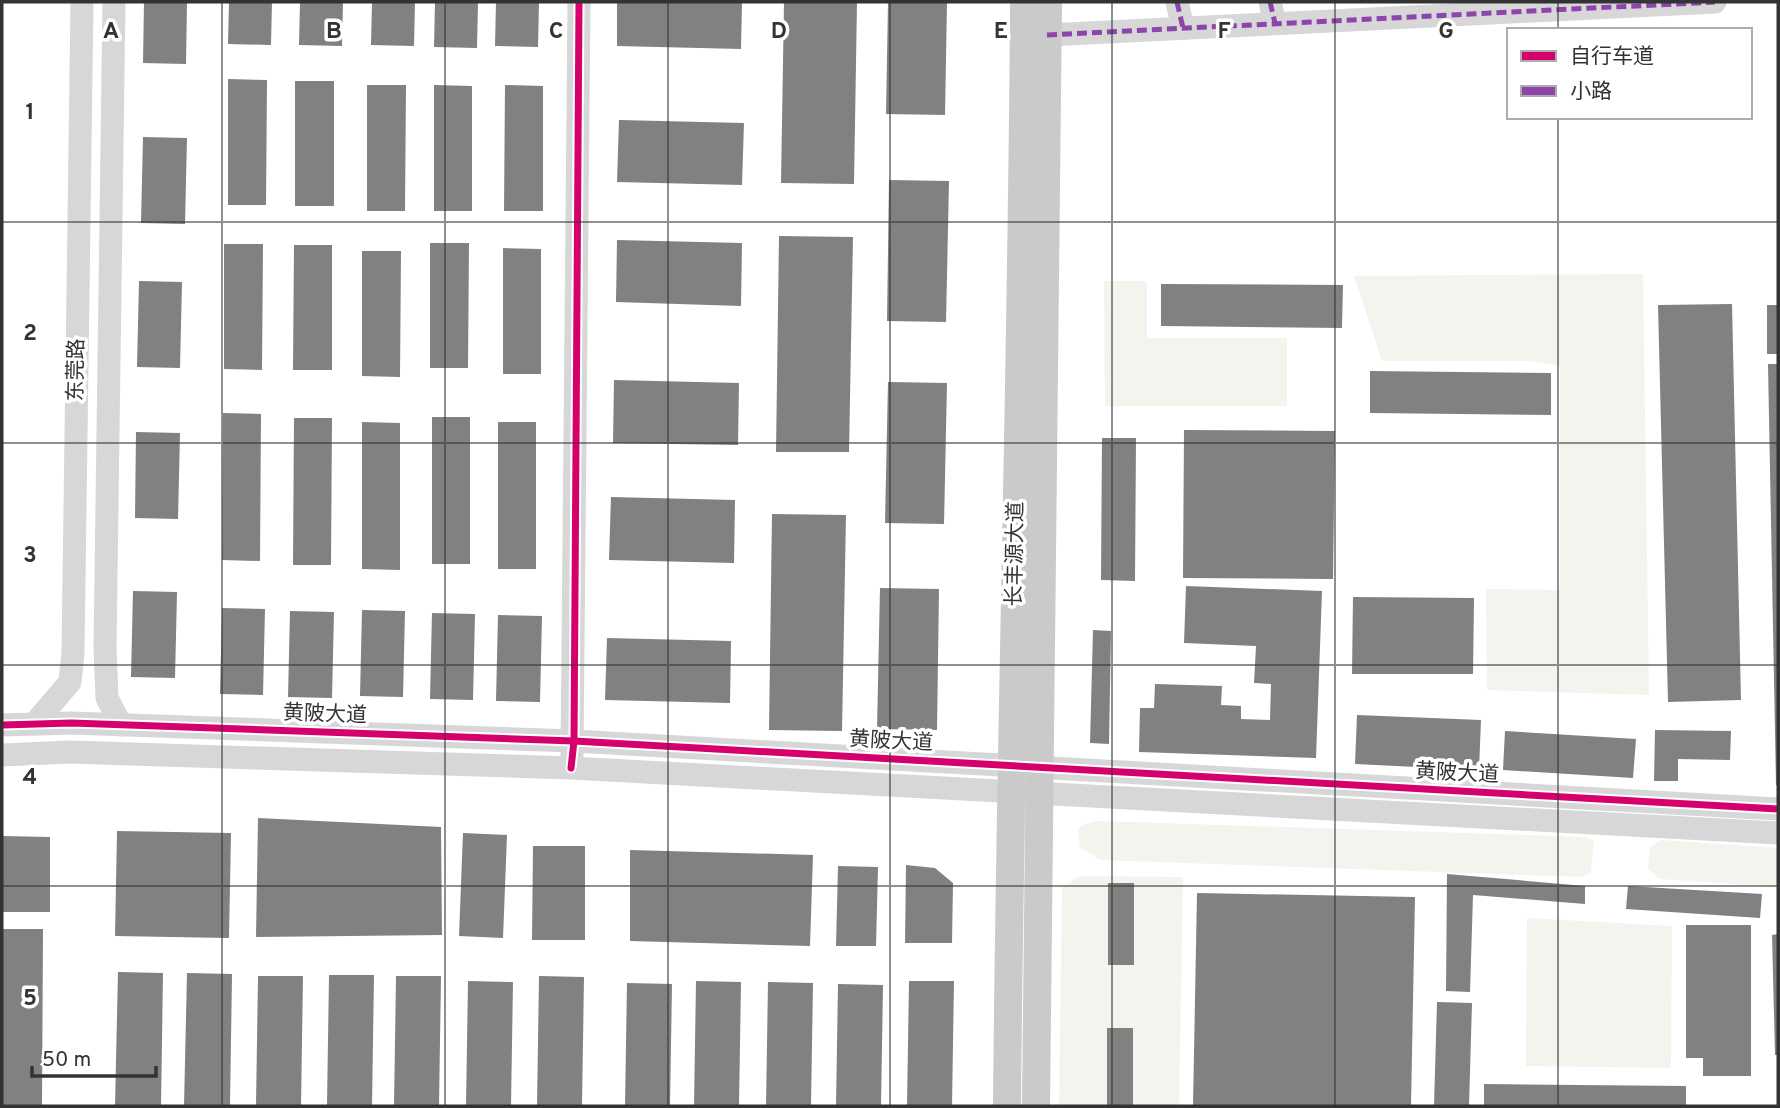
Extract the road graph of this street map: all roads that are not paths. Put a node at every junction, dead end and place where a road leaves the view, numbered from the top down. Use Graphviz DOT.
graph roads {
  1 [pos="82,2"];
  2 [pos="114,2"];
  3 [pos="579,2"];
  4 [pos="1024,2"];
  5 [pos="1048,2"];
  6 [pos="1177,2"];
  7 [pos="1715,2"];
  8 [pos="1647,3"];
  9 [pos="1492,7"];
  10 [pos="1420,9"];
  11 [pos="1272,13"];
  12 [pos="1183,28"];
  13 [pos="1047,35"];
  14 [pos="34,724"];
  15 [pos="121,724"];
  16 [pos="2,725"];
  17 [pos="573,741"];
  18 [pos="2,755"];
  19 [pos="571,768"];
  20 [pos="1025,780"];
  21 [pos="1778,809"];
  22 [pos="1778,833"];
  23 [pos="1007,1106"];
  24 [pos="1036,1106"];
  1 -- 14 [label="street, 东莞路"];
  2 -- 15 [label="street, 东莞路"];
  3 -- 17 [label="street"];
  4 -- 20 [label="main road, 长丰源大道"];
  5 -- 13 [label="main road, 长丰源大道"];
  6 -- 12 [label="street"];
  7 -- 8 [label="street"];
  8 -- 9 [label="street"];
  9 -- 10 [label="street"];
  10 -- 11 [label="street"];
  11 -- 12 [label="street"];
  12 -- 13 [label="street"];
  13 -- 20 [label="main road, 长丰源大道"];
  14 -- 15 [label="street, 黄陂大道"];
  14 -- 16 [label="street, 黄陂大道"];
  15 -- 17 [label="street, 黄陂大道"];
  17 -- 19 [label="street"];
  17 -- 20 [label="street, 黄陂大道"];
  18 -- 19 [label="street, 黄陂大道"];
  19 -- 20 [label="street, 黄陂大道"];
  20 -- 21 [label="street, 黄陂大道"];
  20 -- 22 [label="street, 黄陂大道"];
  20 -- 23 [label="main road, 长丰源大道"];
  20 -- 24 [label="main road, 长丰源大道"];
}
